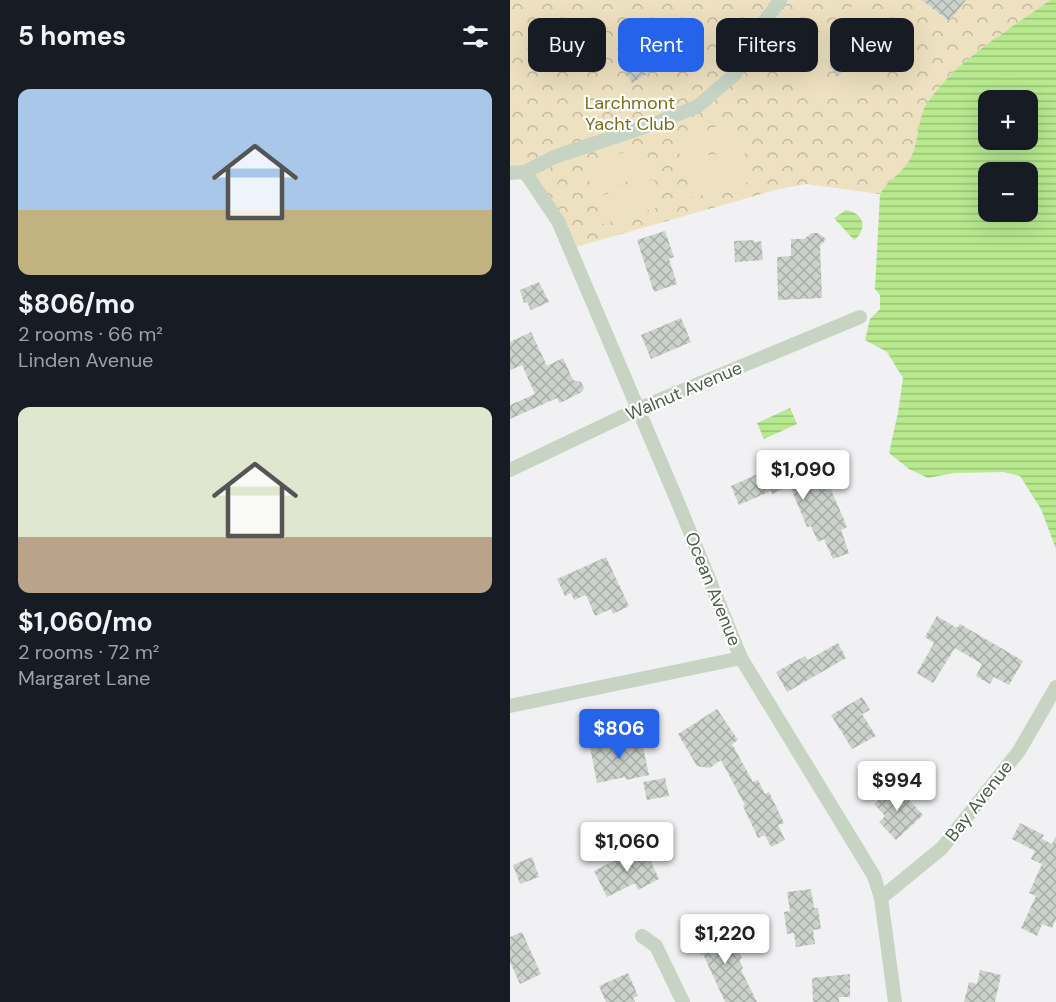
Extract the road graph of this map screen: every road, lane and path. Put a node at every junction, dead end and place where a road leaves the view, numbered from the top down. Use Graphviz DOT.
graph roads {
  1 [pos="780,0"];
  2 [pos="525,171"];
  3 [pos="510,173"];
  4 [pos="860,317"];
  5 [pos="638,409"];
  6 [pos="510,471"];
  7 [pos="741,658"];
  8 [pos="1056,687"];
  9 [pos="510,706"];
  10 [pos="881,898"];
  11 [pos="642,936"];
  12 [pos="683,1002"];
  13 [pos="895,1002"];
  1 -- 2 [label="street"];
  2 -- 3 [label="street"];
  2 -- 5 [label="street, Ocean Avenue"];
  4 -- 5 [label="street, Walnut Avenue"];
  5 -- 6 [label="street, Walnut Avenue"];
  5 -- 7 [label="street, Ocean Avenue"];
  7 -- 9 [label="street"];
  7 -- 10 [label="street, Ocean Avenue"];
  8 -- 10 [label="street, Bay Avenue"];
  10 -- 13 [label="street, Ocean Avenue"];
  11 -- 12 [label="street"];
}
